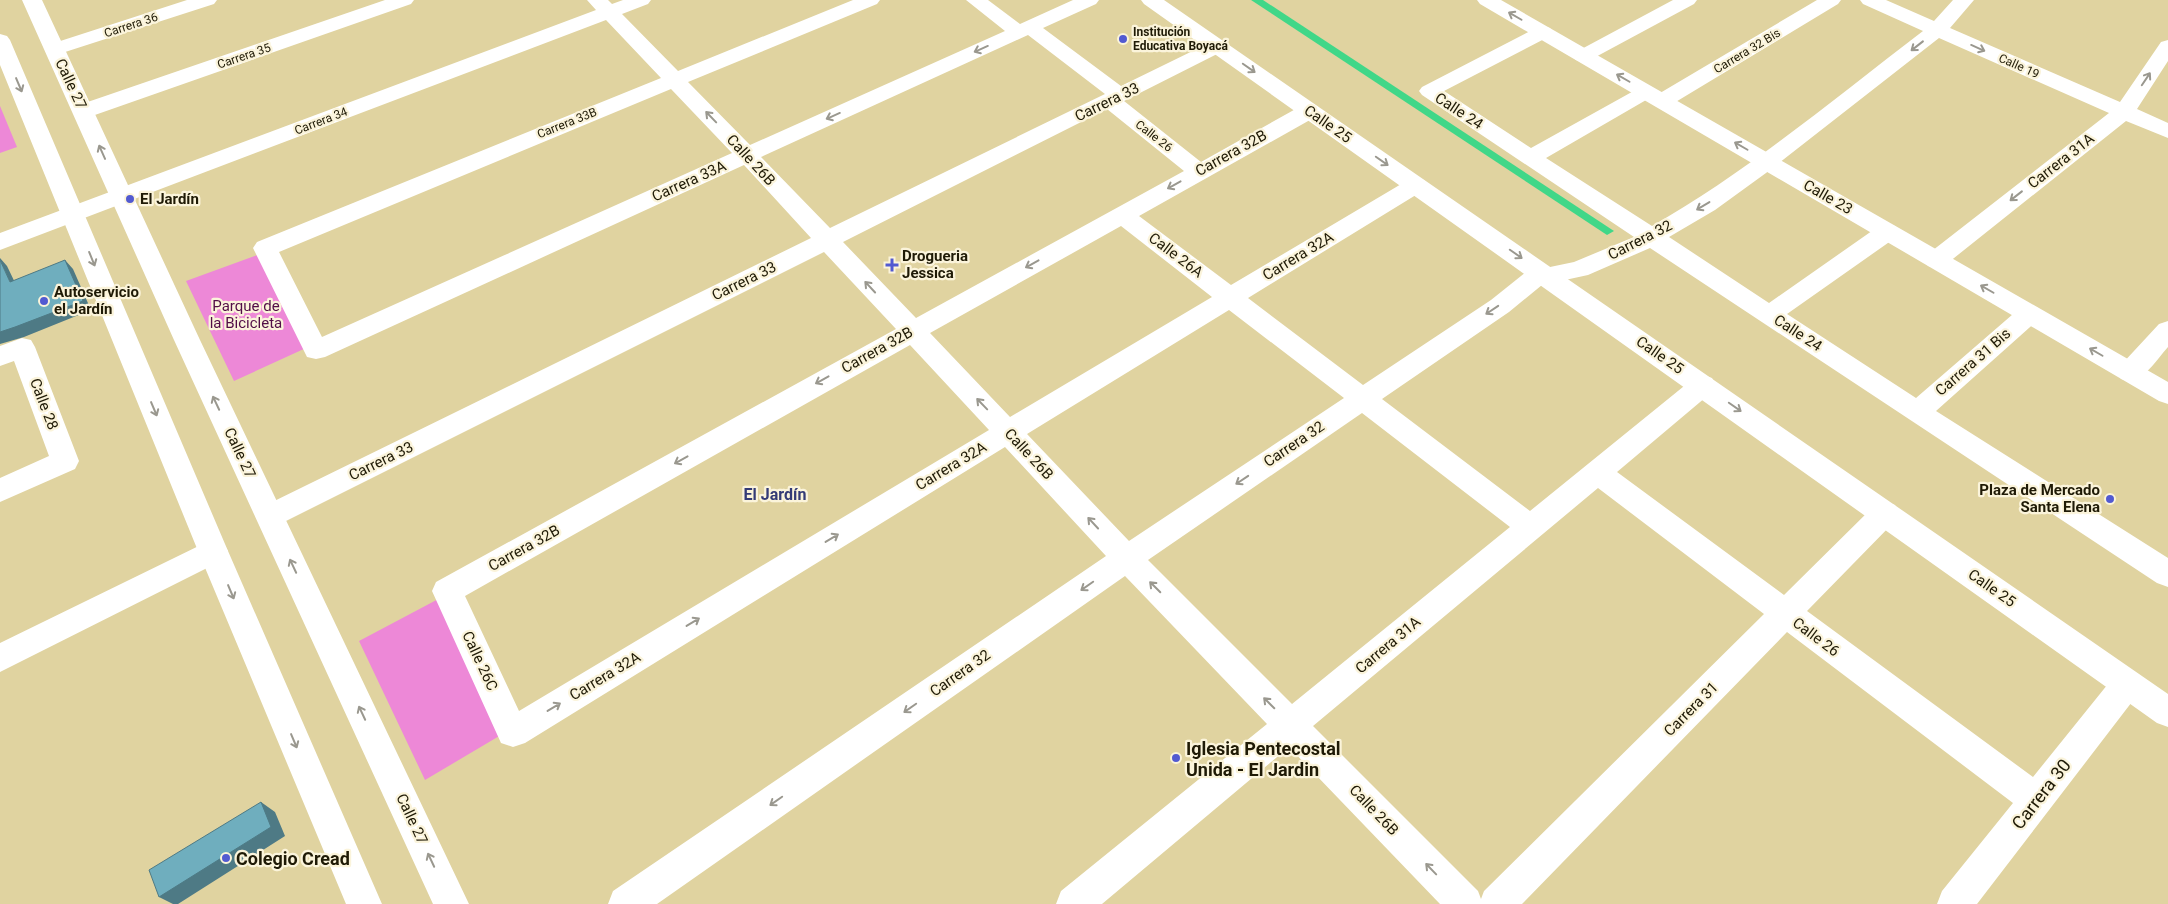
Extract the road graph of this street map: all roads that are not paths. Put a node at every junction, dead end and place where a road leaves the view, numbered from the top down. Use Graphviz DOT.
graph roads {
  1 [pos="32,0"];
  2 [pos="207,0"];
  3 [pos="404,0"];
  4 [pos="641,0"];
  5 [pos="976,0"];
  6 [pos="1089,0"];
  7 [pos="1152,0"];
  8 [pos="1487,0"];
  9 [pos="1831,0"];
  10 [pos="1870,0"];
  11 [pos="1964,0"];
  12 [pos="1680,1"];
  13 [pos="857,2"];
  14 [pos="603,6"];
  15 [pos="1024,29"];
  16 [pos="1937,30"];
  17 [pos="1543,32"];
  18 [pos="0,40"];
  19 [pos="1218,46"];
  20 [pos="2168,46"];
  21 [pos="55,49"];
  22 [pos="1583,56"];
  23 [pos="674,79"];
  24 [pos="1654,96"];
  25 [pos="1114,98"];
  26 [pos="1309,110"];
  27 [pos="84,111"];
  28 [pos="2124,112"];
  29 [pos="2168,131"];
  30 [pos="747,155"];
  31 [pos="1530,158"];
  32 [pos="1767,162"];
  33 [pos="1199,171"];
  34 [pos="1416,185"];
  35 [pos="123,196"];
  36 [pos="74,214"];
  37 [pos="1121,214"];
  38 [pos="1887,232"];
  39 [pos="826,240"];
  40 [pos="1645,240"];
  41 [pos="0,242"];
  42 [pos="1936,260"];
  43 [pos="1548,276"];
  44 [pos="1231,296"];
  45 [pos="2029,314"];
  46 [pos="1769,315"];
  47 [pos="2168,330"];
  48 [pos="911,331"];
  49 [pos="316,350"];
  50 [pos="11,351"];
  51 [pos="2130,372"];
  52 [pos="1703,385"];
  53 [pos="2168,394"];
  54 [pos="1362,398"];
  55 [pos="1917,412"];
  56 [pos="1008,432"];
  57 [pos="1597,472"];
  58 [pos="0,491"];
  59 [pos="1885,513"];
  60 [pos="270,516"];
  61 [pos="1531,527"];
  62 [pos="213,551"];
  63 [pos="1127,558"];
  64 [pos="2168,574"];
  65 [pos="447,591"];
  66 [pos="1785,614"];
  67 [pos="0,658"];
  68 [pos="2127,684"];
  69 [pos="2168,712"];
  70 [pos="1291,725"];
  71 [pos="513,732"];
  72 [pos="2036,800"];
  73 [pos="364,904"];
  74 [pos="451,904"];
  75 [pos="626,904"];
  76 [pos="1074,904"];
  77 [pos="1466,904"];
  78 [pos="1497,904"];
  79 [pos="1955,904"];
  1 -- 21 [label="street, Calle 27"];
  2 -- 21 [label="street, Carrera 36"];
  3 -- 27 [label="street, Carrera 35"];
  4 -- 14 [label="street, Carrera 34"];
  5 -- 15 [label="street, Calle 26"];
  6 -- 15 [label="street, Carrera 33A"];
  7 -- 19 [label="street, Calle 25"];
  17 -- 8 [label="street, Calle 23, one-way"];
  9 -- 24 [label="street, Carrera 32 Bis"];
  10 -- 16 [label="street, Calle 19"];
  11 -- 16 [label="street, Carrera 32"];
  12 -- 22 [label="street"];
  13 -- 23 [label="street, Carrera 33B"];
  14 -- 23 [label="street, Calle 26B"];
  14 -- 35 [label="street, Carrera 34"];
  15 -- 25 [label="street, Calle 26"];
  15 -- 30 [label="street, Carrera 33A, one-way"];
  16 -- 28 [label="street, Calle 19, one-way"];
  16 -- 32 [label="street, Carrera 32, one-way"];
  17 -- 22 [label="street, Calle 23"];
  17 -- 31 [label="street, Calle 24"];
  18 -- 36 [label="street, one-way"];
  19 -- 25 [label="street, Carrera 33"];
  19 -- 26 [label="street, Calle 25, one-way"];
  28 -- 20 [label="street, Carrera 31A, one-way"];
  21 -- 27 [label="street, Calle 27"];
  24 -- 22 [label="street, Calle 23, one-way"];
  30 -- 23 [label="street, Calle 26B, one-way"];
  23 -- 49 [label="street, Carrera 33B"];
  24 -- 31 [label="street, Carrera 32 Bis"];
  32 -- 24 [label="street, Calle 23, one-way"];
  25 -- 33 [label="street, Calle 26"];
  25 -- 39 [label="street, Carrera 33"];
  26 -- 33 [label="street, Carrera 32B"];
  26 -- 34 [label="street, Calle 25, one-way"];
  35 -- 27 [label="street, Calle 27, one-way"];
  28 -- 29 [label="street, Calle 19"];
  28 -- 42 [label="street, Carrera 31A, one-way"];
  30 -- 39 [label="street, Calle 26B"];
  30 -- 49 [label="street, Carrera 33A"];
  31 -- 40 [label="street, Calle 24"];
  32 -- 38 [label="street, Calle 23"];
  32 -- 40 [label="street, Carrera 32, one-way"];
  33 -- 37 [label="street, Carrera 32B, one-way"];
  34 -- 43 [label="street, Calle 25, one-way"];
  34 -- 44 [label="street, Carrera 32A"];
  35 -- 36 [label="street, Carrera 34"];
  60 -- 35 [label="street, Calle 27, one-way"];
  36 -- 41 [label="street, Carrera 34"];
  36 -- 62 [label="street, one-way"];
  37 -- 44 [label="street, Calle 26A"];
  37 -- 48 [label="street, Carrera 32B, one-way"];
  38 -- 42 [label="street, Calle 23"];
  38 -- 46 [label="street"];
  48 -- 39 [label="street, Calle 26B, one-way"];
  39 -- 60 [label="street, Carrera 33"];
  40 -- 43 [label="street, Carrera 32"];
  40 -- 46 [label="street, Calle 24"];
  45 -- 42 [label="street, Calle 23, one-way"];
  43 -- 52 [label="street, Calle 25"];
  43 -- 54 [label="street, Carrera 32, one-way"];
  44 -- 54 [label="street, Calle 26A"];
  44 -- 56 [label="street, Carrera 32A"];
  51 -- 45 [label="street, Calle 23, one-way"];
  45 -- 55 [label="street, Carrera 31 Bis"];
  46 -- 55 [label="street, Calle 24"];
  47 -- 51 [label="street"];
  56 -- 48 [label="street, Calle 26B, one-way"];
  48 -- 65 [label="street, Carrera 32B, one-way"];
  50 -- 58 [label="street, Calle 28"];
  51 -- 53 [label="street, Calle 23"];
  52 -- 57 [label="street, Carrera 31A"];
  52 -- 59 [label="street, Calle 25, one-way"];
  54 -- 61 [label="street, Calle 26A"];
  54 -- 63 [label="street, Carrera 32, one-way"];
  55 -- 64 [label="street, Calle 24"];
  63 -- 56 [label="street, Calle 26B, one-way"];
  71 -- 56 [label="street, Carrera 32A, one-way"];
  57 -- 61 [label="street, Carrera 31A"];
  57 -- 66 [label="street, Calle 26"];
  59 -- 66 [label="street, Carrera 31"];
  59 -- 68 [label="street, Calle 25"];
  74 -- 60 [label="street, Calle 27, one-way"];
  61 -- 70 [label="street, Carrera 31A"];
  62 -- 67 [label="street"];
  62 -- 73 [label="street, one-way"];
  70 -- 63 [label="street, Calle 26B, one-way"];
  63 -- 75 [label="street, Carrera 32, one-way"];
  65 -- 71 [label="street, Calle 26C"];
  66 -- 72 [label="street, Calle 26"];
  66 -- 78 [label="street, Carrera 31"];
  68 -- 69 [label="street, Calle 25"];
  68 -- 72 [label="street, Carrera 30"];
  70 -- 76 [label="street, Carrera 31A"];
  77 -- 70 [label="street, Calle 26B, one-way"];
  72 -- 79 [label="street, Carrera 30"];
}
